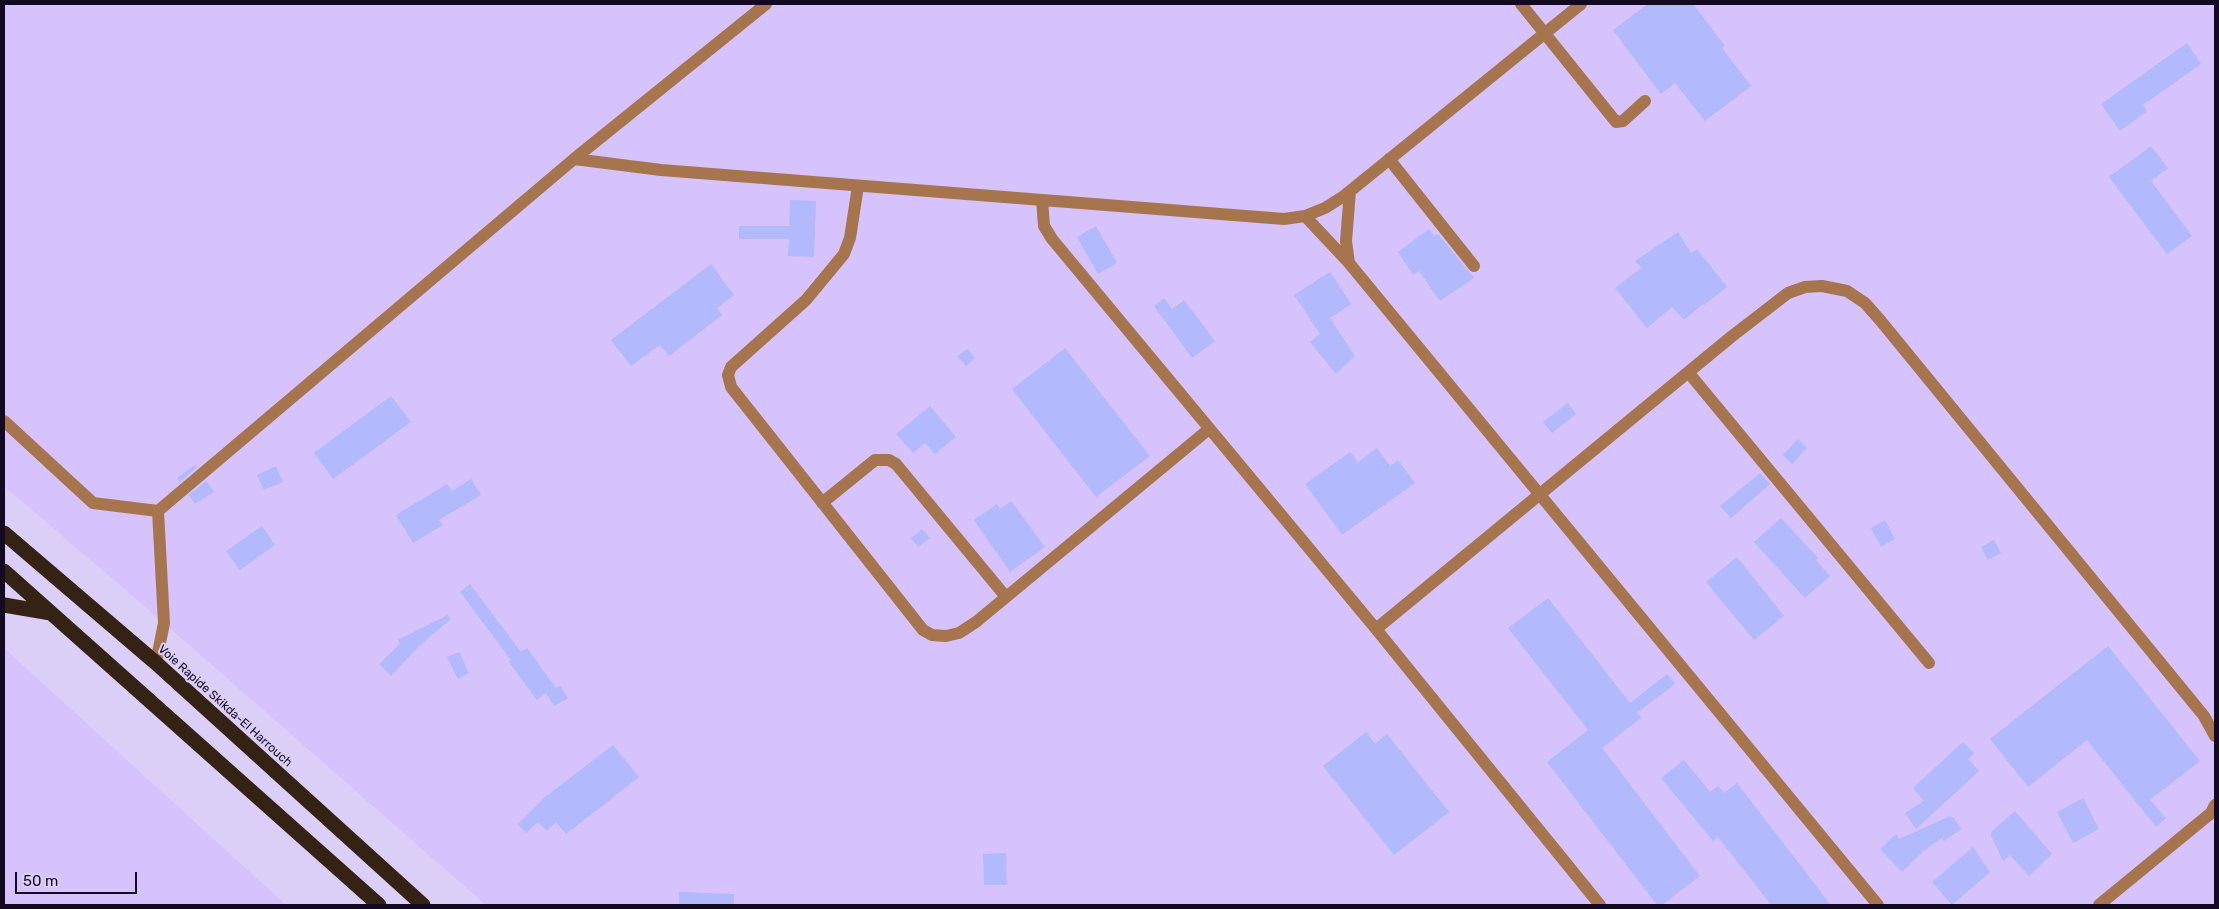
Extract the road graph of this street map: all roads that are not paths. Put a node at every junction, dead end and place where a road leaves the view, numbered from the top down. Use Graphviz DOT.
graph roads {
  1 [pos="766,4"];
  2 [pos="1521,4"];
  3 [pos="1581,4"];
  4 [pos="1545,33"];
  5 [pos="1645,102"];
  6 [pos="574,159"];
  7 [pos="1389,159"];
  8 [pos="858,186"];
  9 [pos="1350,191"];
  10 [pos="1042,200"];
  11 [pos="1305,216"];
  12 [pos="1349,263"];
  13 [pos="1474,266"];
  14 [pos="1688,372"];
  15 [pos="4,421"];
  16 [pos="1209,429"];
  17 [pos="1540,495"];
  18 [pos="822,502"];
  19 [pos="158,511"];
  20 [pos="4,533"];
  21 [pos="4,571"];
  22 [pos="1006,597"];
  23 [pos="4,605"];
  24 [pos="51,612"];
  25 [pos="1376,629"];
  26 [pos="156,663"];
  27 [pos="1929,663"];
  28 [pos="2215,736"];
  29 [pos="2215,805"];
  30 [pos="379,905"];
  31 [pos="423,905"];
  32 [pos="1600,905"];
  33 [pos="1878,905"];
  34 [pos="2099,905"];
  1 -- 6 [label="street"];
  2 -- 4 [label="street"];
  3 -- 4 [label="street"];
  4 -- 5 [label="street"];
  4 -- 7 [label="street"];
  6 -- 8 [label="street"];
  6 -- 19 [label="street"];
  7 -- 9 [label="street"];
  7 -- 13 [label="street"];
  8 -- 10 [label="street"];
  8 -- 18 [label="street"];
  9 -- 11 [label="street"];
  9 -- 12 [label="street"];
  10 -- 11 [label="street"];
  10 -- 16 [label="street"];
  11 -- 12 [label="street"];
  12 -- 17 [label="street"];
  14 -- 17 [label="street"];
  14 -- 27 [label="street"];
  14 -- 28 [label="street"];
  15 -- 19 [label="street"];
  16 -- 22 [label="street"];
  16 -- 25 [label="street"];
  17 -- 25 [label="street"];
  17 -- 33 [label="street"];
  18 -- 22 [label="street"];
  18 -- 22 [label="street"];
  19 -- 26 [label="street"];
  20 -- 26 [label="highway, Voie Rapide Skikda-El Harrouch"];
  21 -- 24 [label="highway"];
  23 -- 24 [label="highway"];
  24 -- 30 [label="highway"];
  25 -- 32 [label="street"];
  26 -- 31 [label="highway, Voie Rapide Skikda-El Harrouch"];
  29 -- 34 [label="street"];
}
